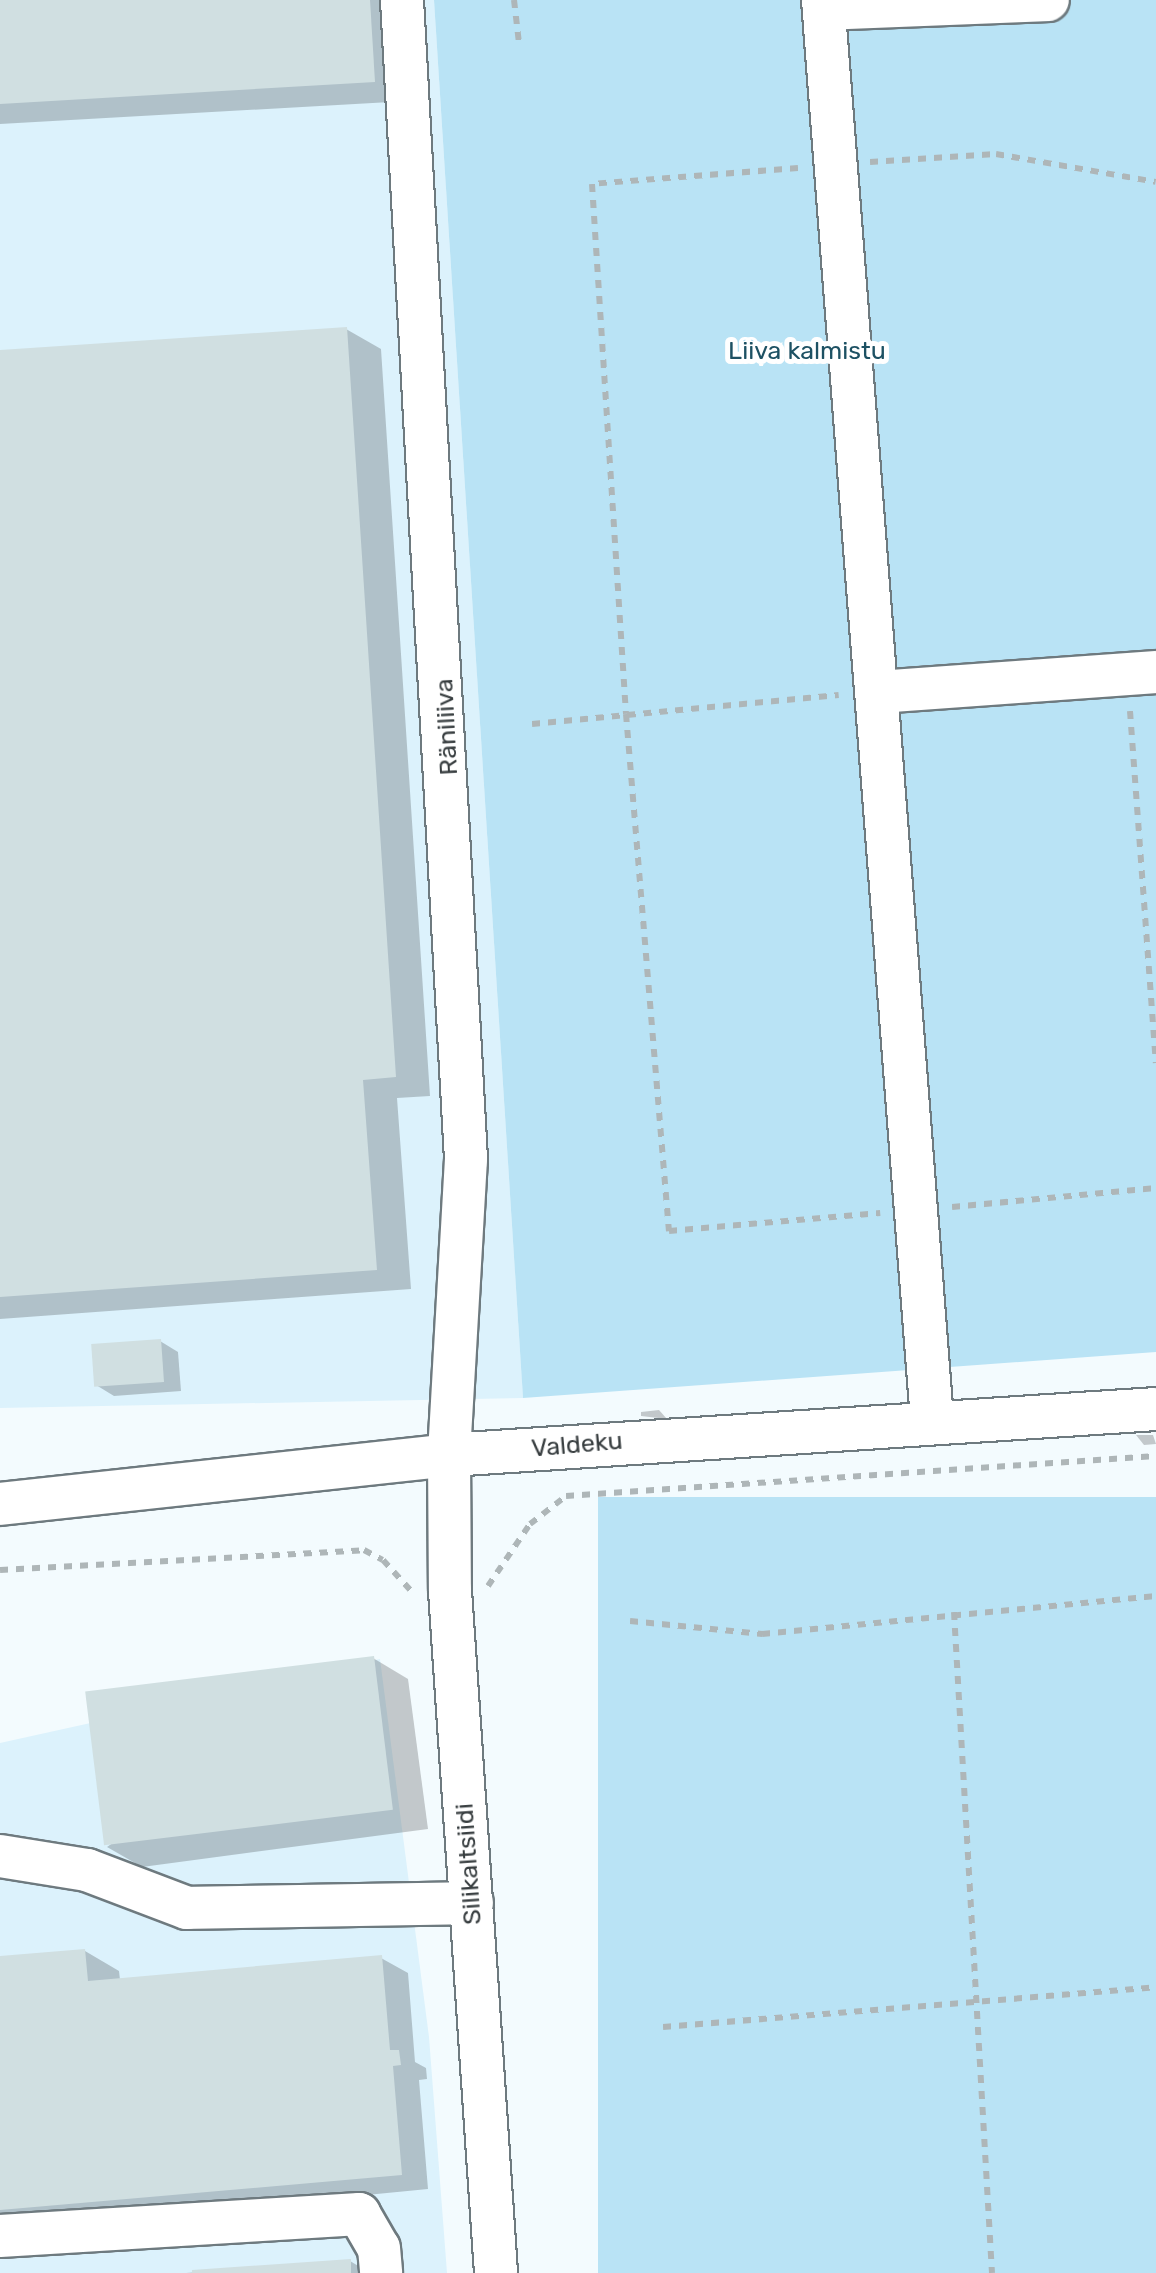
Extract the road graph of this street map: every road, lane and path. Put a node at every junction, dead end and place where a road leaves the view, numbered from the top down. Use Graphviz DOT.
graph roads {
  1 [pos="402,0"];
  2 [pos="514,0"];
  3 [pos="1048,0"];
  4 [pos="823,5"];
  5 [pos="519,43"];
  6 [pos="834,165"];
  7 [pos="1156,182"];
  8 [pos="1141,673"];
  9 [pos="878,692"];
  10 [pos="626,714"];
  11 [pos="532,724"];
  12 [pos="1156,1062"];
  13 [pos="1156,1188"];
  14 [pos="920,1210"];
  15 [pos="1156,1409"];
  16 [pos="932,1421"];
  17 [pos="449,1455"];
  18 [pos="1156,1456"];
  19 [pos="0,1504"];
  20 [pos="0,1570"];
  21 [pos="472,1590"];
  22 [pos="425,1593"];
  23 [pos="1156,1596"];
  24 [pos="954,1612"];
  25 [pos="630,1620"];
  26 [pos="0,1856"];
  27 [pos="472,1904"];
  28 [pos="1156,1987"];
  29 [pos="973,2002"];
  30 [pos="663,2027"];
  31 [pos="0,2236"];
  32 [pos="381,2273"];
  33 [pos="496,2273"];
  34 [pos="992,2273"];
  1 -- 17 [label="street, Räniliiva"];
  2 -- 5 [label="path"];
  3 -- 4 [label="street"];
  4 -- 6 [label="street"];
  6 -- 7 [label="path"];
  6 -- 9 [label="street"];
  6 -- 10 [label="path"];
  8 -- 9 [label="street"];
  8 -- 12 [label="path"];
  9 -- 10 [label="path"];
  9 -- 14 [label="street"];
  10 -- 11 [label="path"];
  10 -- 14 [label="path"];
  13 -- 14 [label="path"];
  14 -- 16 [label="street"];
  15 -- 16 [label="street, Valdeku"];
  16 -- 17 [label="street, Valdeku"];
  17 -- 19 [label="street, Valdeku"];
  17 -- 27 [label="street, Silikaltsiidi"];
  18 -- 21 [label="path"];
  20 -- 22 [label="path"];
  23 -- 24 [label="path"];
  24 -- 25 [label="path"];
  24 -- 29 [label="path"];
  26 -- 27 [label="street"];
  27 -- 33 [label="street, Silikaltsiidi"];
  28 -- 29 [label="path"];
  29 -- 30 [label="path"];
  29 -- 34 [label="path"];
  31 -- 32 [label="street"];
}
